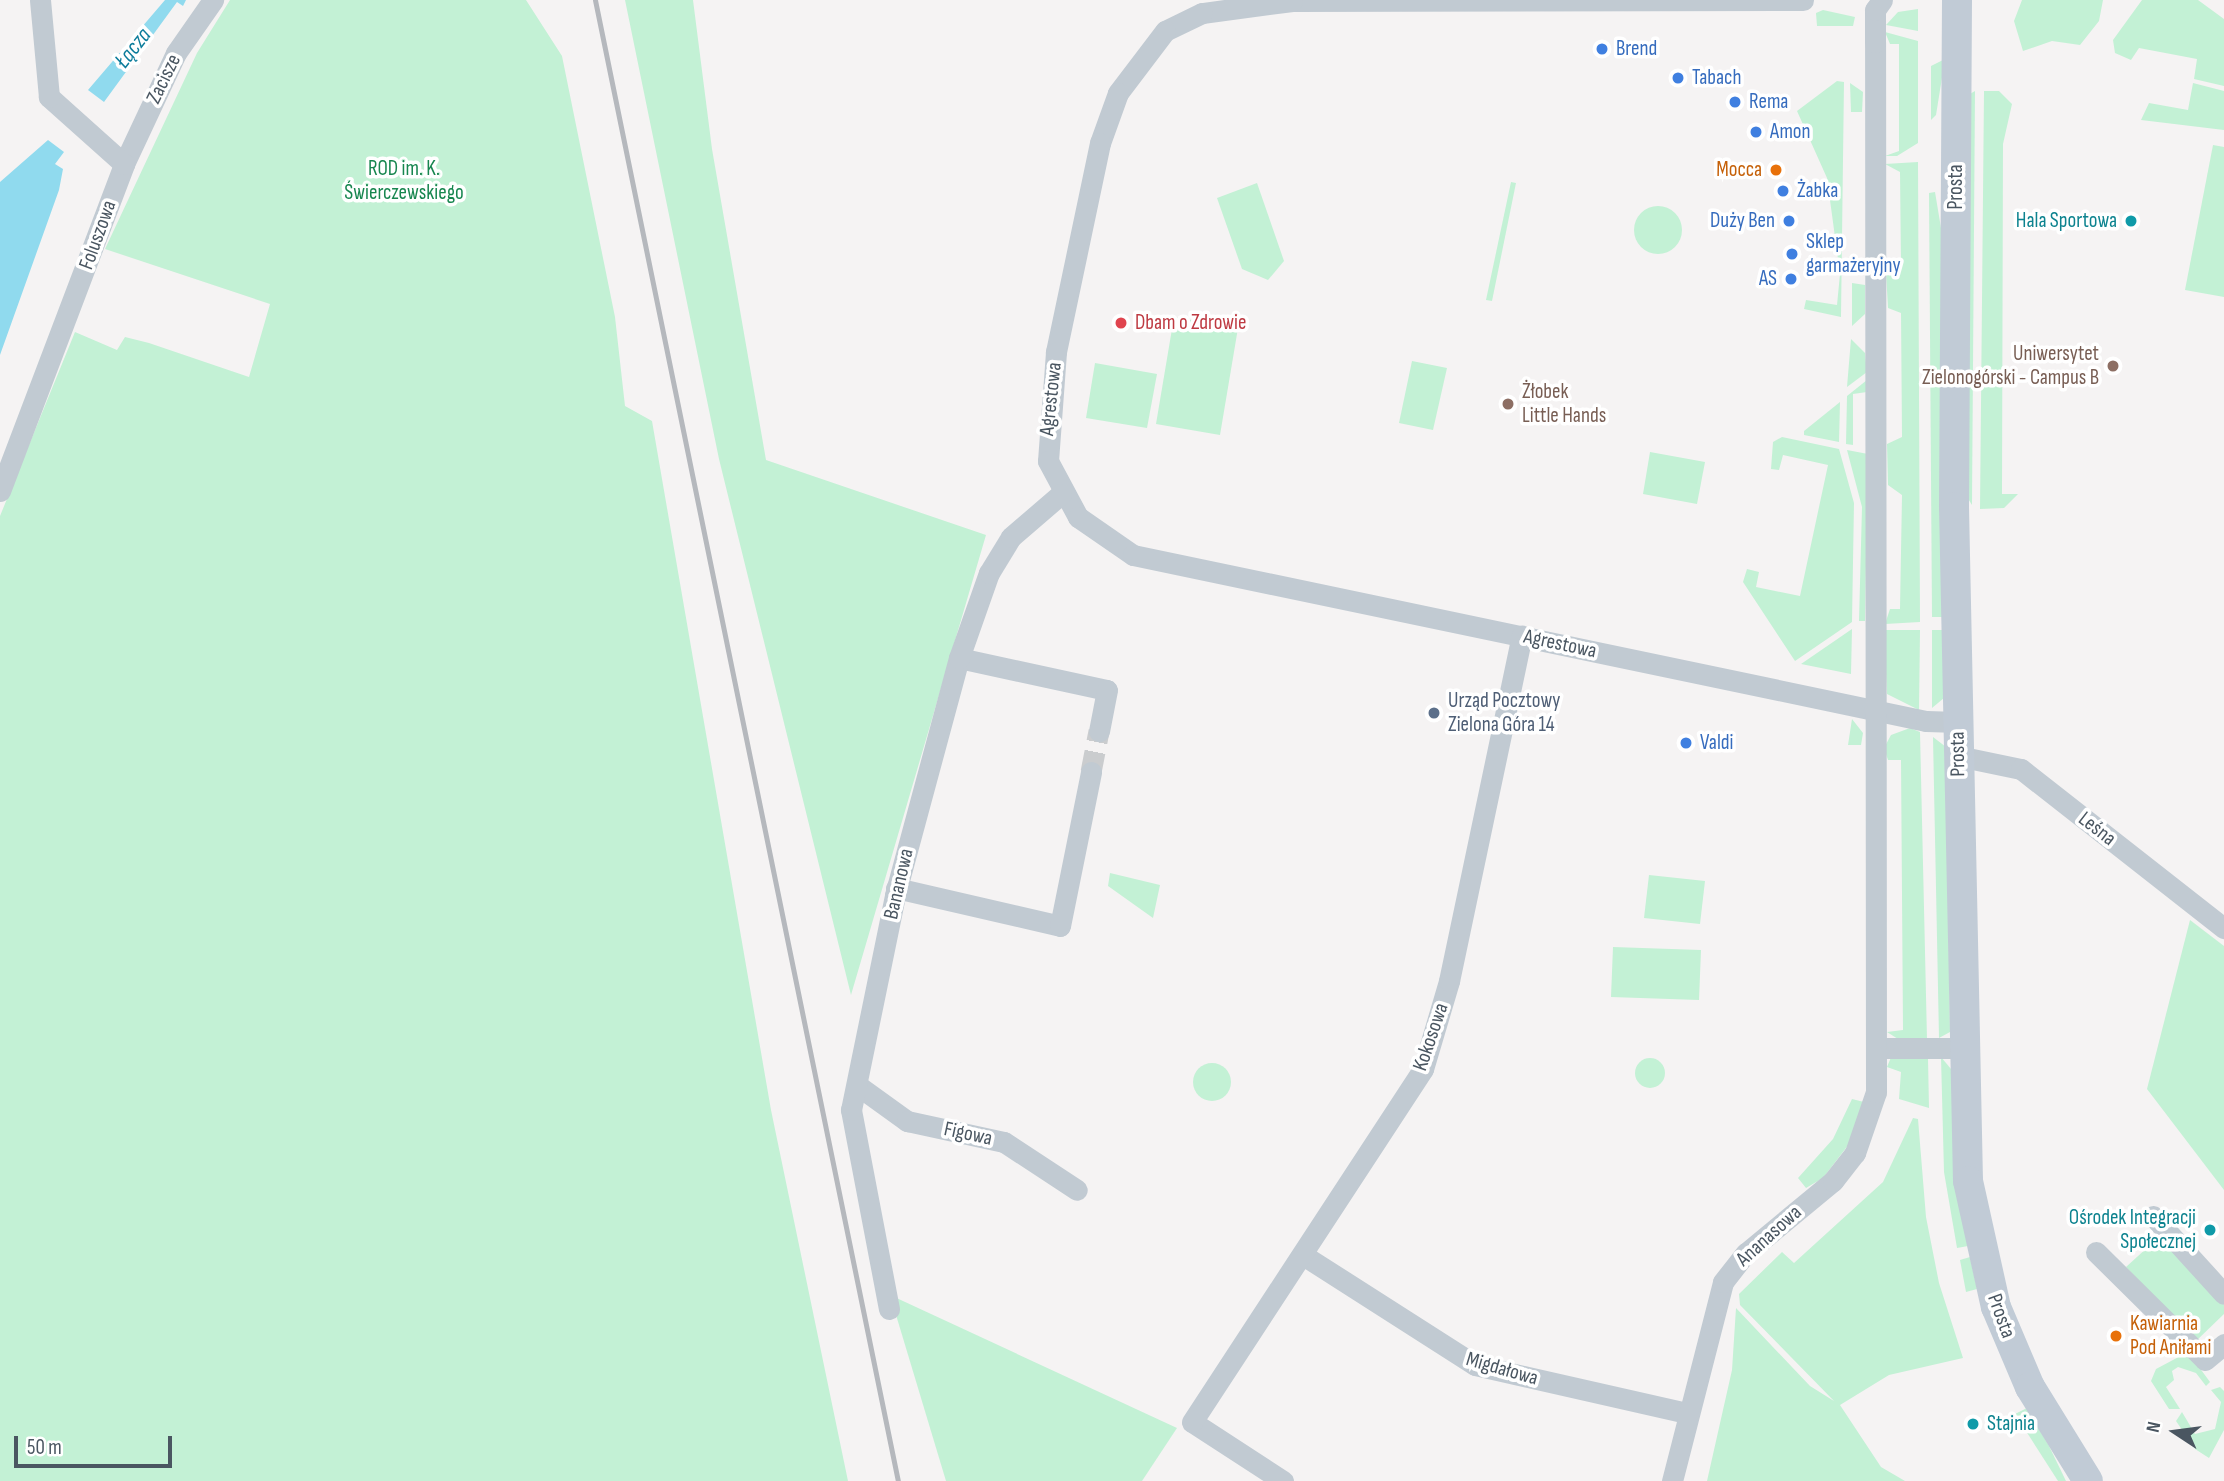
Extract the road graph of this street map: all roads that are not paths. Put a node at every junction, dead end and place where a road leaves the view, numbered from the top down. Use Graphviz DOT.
graph roads {
  1 [pos="40,0"];
  2 [pos="214,0"];
  3 [pos="1803,0"];
  4 [pos="1882,0"];
  5 [pos="1957,0"];
  6 [pos="1293,1"];
  7 [pos="124,164"];
  8 [pos="0,491"];
  9 [pos="1061,494"];
  10 [pos="1522,636"];
  11 [pos="959,658"];
  12 [pos="1872,710"];
  13 [pos="1958,722"];
  14 [pos="1099,731"];
  15 [pos="1958,755"];
  16 [pos="1091,772"];
  17 [pos="896,888"];
  18 [pos="2224,928"];
  19 [pos="1877,1048"];
  20 [pos="1963,1048"];
  21 [pos="857,1085"];
  22 [pos="1077,1190"];
  23 [pos="2153,1216"];
  24 [pos="2096,1252"];
  25 [pos="1304,1255"];
  26 [pos="2224,1294"];
  27 [pos="889,1309"];
  28 [pos="2224,1345"];
  29 [pos="1686,1413"];
  30 [pos="1283,1481"];
  31 [pos="1672,1481"];
  32 [pos="2088,1481"];
  1 -- 7 [label="street"];
  2 -- 7 [label="street, Zacisze"];
  3 -- 6 [label="street, Agrestowa"];
  4 -- 12 [label="street"];
  5 -- 13 [label="street, Prosta"];
  6 -- 9 [label="street, Agrestowa"];
  7 -- 8 [label="street, Foluszowa"];
  9 -- 10 [label="street, Agrestowa"];
  9 -- 11 [label="street, Bananowa"];
  10 -- 12 [label="street, Agrestowa"];
  10 -- 25 [label="street, Kokosowa"];
  11 -- 14 [label="street"];
  11 -- 17 [label="street, Bananowa"];
  12 -- 13 [label="street, Agrestowa"];
  12 -- 19 [label="street, Ananasowa"];
  13 -- 15 [label="street, Prosta"];
  15 -- 18 [label="street, Leśna"];
  15 -- 20 [label="street, Prosta"];
  16 -- 17 [label="street"];
  17 -- 21 [label="street, Bananowa"];
  19 -- 20 [label="street"];
  19 -- 29 [label="street, Ananasowa"];
  20 -- 32 [label="street, Prosta"];
  21 -- 22 [label="street, Figowa"];
  21 -- 27 [label="street, Bananowa"];
  23 -- 26 [label="street"];
  24 -- 28 [label="street"];
  25 -- 29 [label="street, Migdałowa"];
  25 -- 30 [label="street, Kokosowa"];
  29 -- 31 [label="street, Ananasowa"];
}
